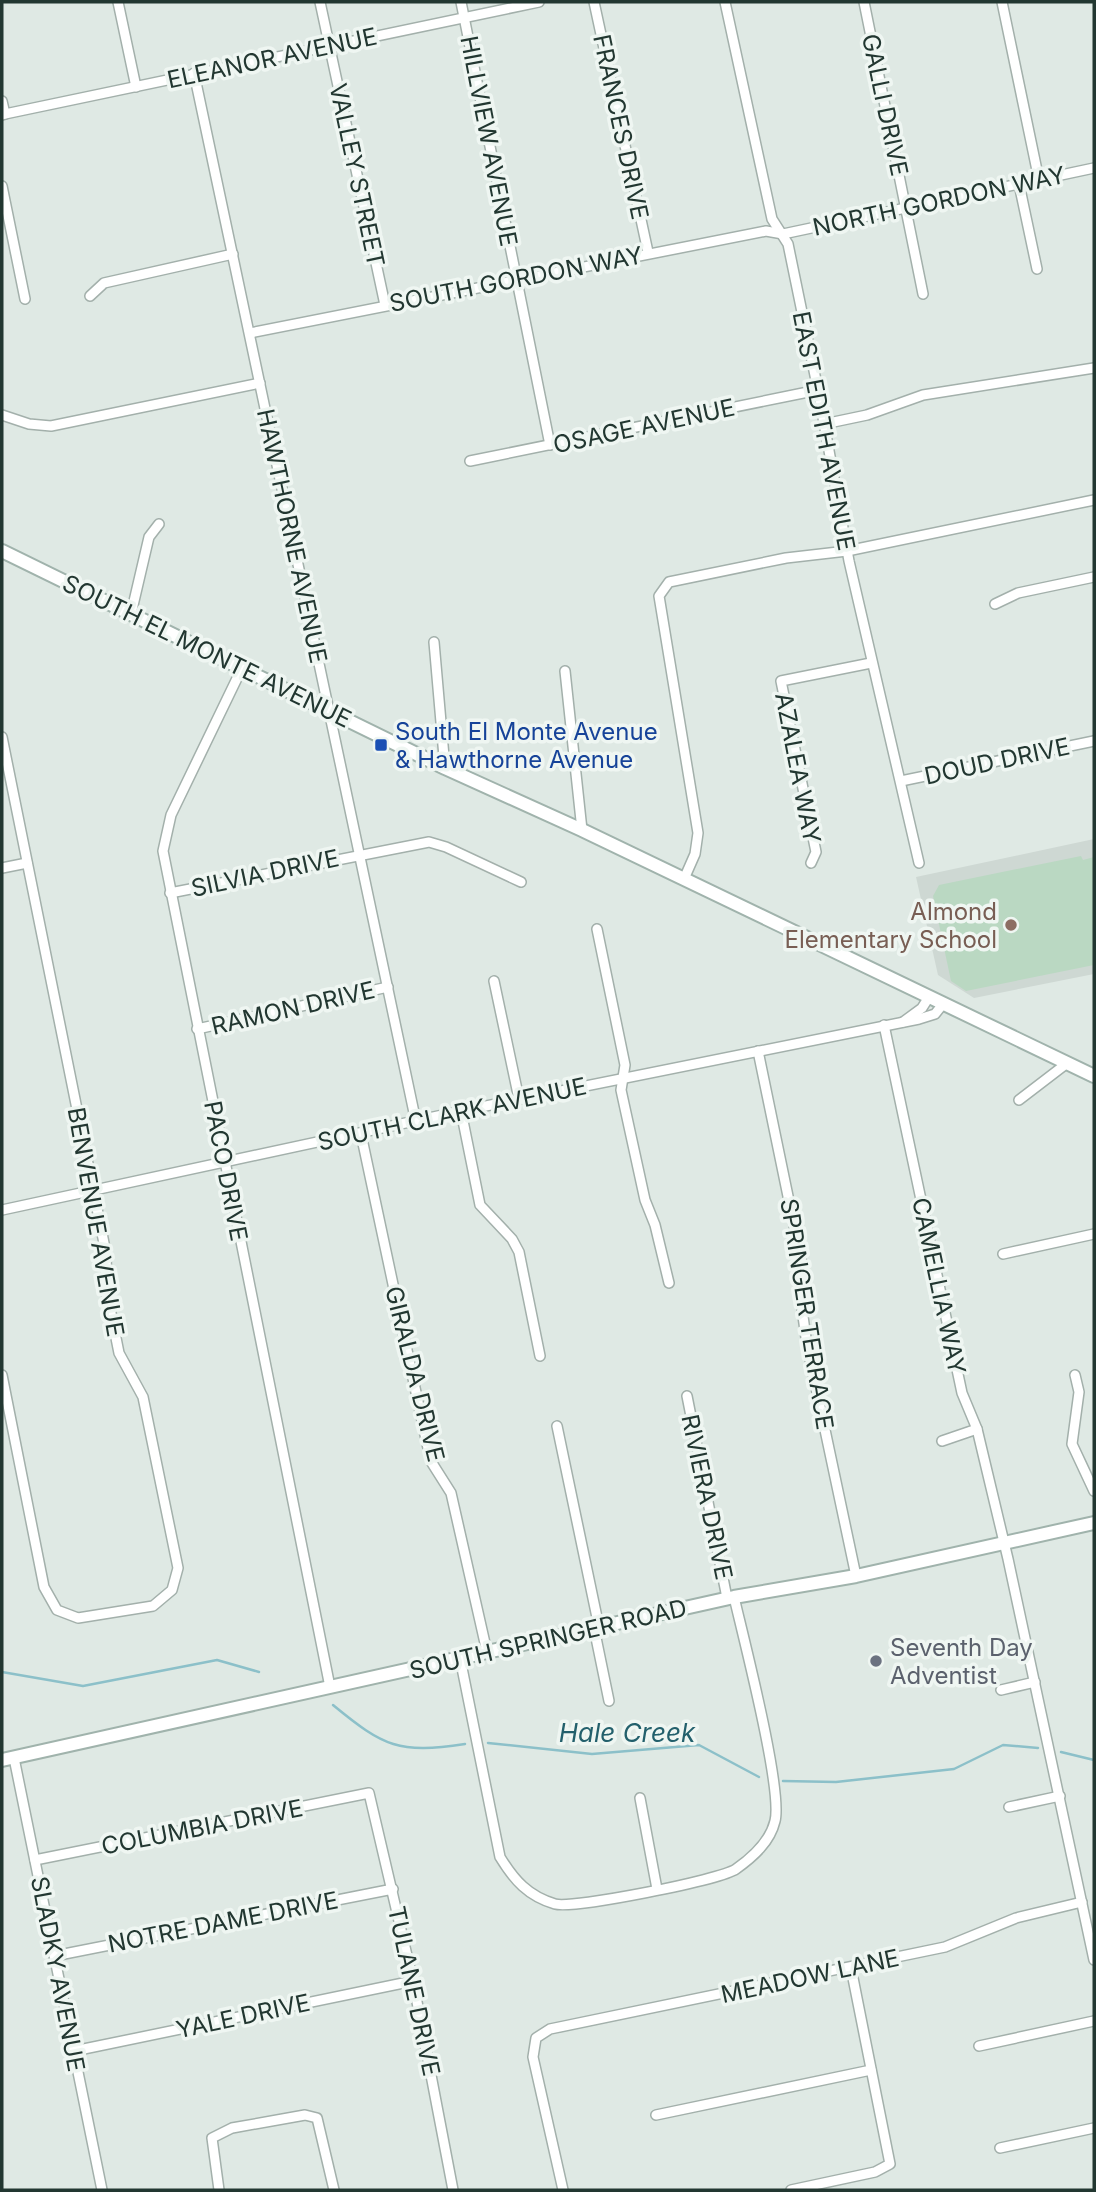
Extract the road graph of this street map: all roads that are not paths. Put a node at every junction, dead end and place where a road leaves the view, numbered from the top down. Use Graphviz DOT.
graph roads {
  1 [pos="118,2"];
  2 [pos="320,2"];
  3 [pos="461,2"];
  4 [pos="539,2"];
  5 [pos="594,2"];
  6 [pos="725,2"];
  7 [pos="864,2"];
  8 [pos="1002,2"];
  9 [pos="464,18"];
  10 [pos="329,45"];
  11 [pos="194,73"];
  12 [pos="136,87"];
  13 [pos="2,101"];
  14 [pos="3,114"];
  15 [pos="1094,168"];
  16 [pos="1039,180"];
  17 [pos="1019,184"];
  18 [pos="2,186"];
  19 [pos="906,208"];
  20 [pos="783,234"];
  21 [pos="648,252"];
  22 [pos="233,254"];
  23 [pos="1037,269"];
  24 [pos="515,279"];
  25 [pos="923,294"];
  26 [pos="90,296"];
  27 [pos="25,299"];
  28 [pos="385,305"];
  29 [pos="250,333"];
  30 [pos="1094,368"];
  31 [pos="260,383"];
  32 [pos="818,390"];
  33 [pos="2,415"];
  34 [pos="824,424"];
  35 [pos="550,445"];
  36 [pos="470,461"];
  37 [pos="1094,500"];
  38 [pos="159,524"];
  39 [pos="2,551"];
  40 [pos="847,551"];
  41 [pos="1094,577"];
  42 [pos="995,604"];
  43 [pos="131,614"];
  44 [pos="434,642"];
  45 [pos="870,663"];
  46 [pos="242,668"];
  47 [pos="565,671"];
  48 [pos="329,710"];
  49 [pos="2,737"];
  50 [pos="1094,741"];
  51 [pos="445,768"];
  52 [pos="901,781"];
  53 [pos="582,830"];
  54 [pos="361,854"];
  55 [pos="27,863"];
  56 [pos="811,863"];
  57 [pos="919,863"];
  58 [pos="2,868"];
  59 [pos="684,879"];
  60 [pos="521,882"];
  61 [pos="170,893"];
  62 [pos="597,929"];
  63 [pos="494,981"];
  64 [pos="388,987"];
  65 [pos="929,997"];
  66 [pos="943,1004"];
  67 [pos="903,1022"];
  68 [pos="884,1026"];
  69 [pos="197,1029"];
  70 [pos="758,1051"];
  71 [pos="1066,1064"];
  72 [pos="1094,1076"];
  73 [pos="623,1078"];
  74 [pos="519,1099"];
  75 [pos="1019,1100"];
  76 [pos="461,1111"];
  77 [pos="416,1122"];
  78 [pos="361,1134"];
  79 [pos="224,1163"];
  80 [pos="94,1191"];
  81 [pos="2,1210"];
  82 [pos="1094,1234"];
  83 [pos="1003,1254"];
  84 [pos="669,1283"];
  85 [pos="540,1356"];
  86 [pos="2,1375"];
  87 [pos="1075,1375"];
  88 [pos="687,1396"];
  89 [pos="556,1426"];
  90 [pos="977,1429"];
  91 [pos="942,1441"];
  92 [pos="1094,1491"];
  93 [pos="1094,1523"];
  94 [pos="1004,1543"];
  95 [pos="856,1576"];
  96 [pos="730,1598"];
  97 [pos="596,1627"];
  98 [pos="486,1652"];
  99 [pos="460,1658"];
  100 [pos="1035,1682"];
  101 [pos="330,1687"];
  102 [pos="1001,1689"];
  103 [pos="609,1701"];
  104 [pos="8,1759"];
  105 [pos="369,1793"];
  106 [pos="1060,1796"];
  107 [pos="640,1798"];
  108 [pos="1009,1807"];
  109 [pos="35,1860"];
  110 [pos="393,1889"];
  111 [pos="657,1889"];
  112 [pos="1082,1902"];
  113 [pos="54,1956"];
  114 [pos="1094,1960"];
  115 [pos="851,1968"];
  116 [pos="413,1981"];
  117 [pos="1094,2021"];
  118 [pos="979,2046"];
  119 [pos="74,2051"];
  120 [pos="871,2070"];
  121 [pos="656,2115"];
  122 [pos="1094,2128"];
  123 [pos="1000,2148"];
  124 [pos="102,2190"];
  125 [pos="219,2190"];
  126 [pos="334,2190"];
  127 [pos="453,2190"];
  128 [pos="562,2190"];
  129 [pos="790,2190"];
  1 -- 12 [label="street"];
  2 -- 10 [label="street"];
  3 -- 9 [label="street, HILLVIEW AVENUE"];
  4 -- 9 [label="street, ELEANOR AVENUE"];
  5 -- 21 [label="street, FRANCES DRIVE"];
  6 -- 20 [label="street, EAST EDITH AVENUE"];
  7 -- 19 [label="street, GALLI DRIVE"];
  8 -- 16 [label="street"];
  9 -- 10 [label="street, ELEANOR AVENUE"];
  9 -- 24 [label="street, HILLVIEW AVENUE"];
  10 -- 11 [label="street, ELEANOR AVENUE"];
  10 -- 28 [label="street, VALLEY STREET"];
  11 -- 12 [label="street, ELEANOR AVENUE"];
  11 -- 22 [label="street, HAWTHORNE AVENUE"];
  12 -- 14 [label="street, ELEANOR AVENUE"];
  13 -- 14 [label="street"];
  15 -- 16 [label="street, NORTH GORDON WAY"];
  16 -- 17 [label="street, NORTH GORDON WAY"];
  17 -- 19 [label="street, NORTH GORDON WAY"];
  17 -- 23 [label="street"];
  18 -- 27 [label="street"];
  19 -- 20 [label="street, NORTH GORDON WAY"];
  19 -- 25 [label="street, GALLI DRIVE"];
  20 -- 21 [label="street, SOUTH GORDON WAY"];
  20 -- 32 [label="street, EAST EDITH AVENUE"];
  21 -- 24 [label="street, SOUTH GORDON WAY"];
  22 -- 26 [label="street"];
  22 -- 29 [label="street, HAWTHORNE AVENUE"];
  24 -- 28 [label="street, SOUTH GORDON WAY"];
  24 -- 35 [label="street, HILLVIEW AVENUE"];
  28 -- 29 [label="street, SOUTH GORDON WAY"];
  29 -- 31 [label="street, HAWTHORNE AVENUE"];
  30 -- 34 [label="street"];
  31 -- 33 [label="street"];
  31 -- 48 [label="street, HAWTHORNE AVENUE"];
  32 -- 34 [label="street, EAST EDITH AVENUE"];
  32 -- 35 [label="street, OSAGE AVENUE"];
  34 -- 40 [label="street, EAST EDITH AVENUE"];
  35 -- 36 [label="street, OSAGE AVENUE"];
  37 -- 40 [label="street"];
  38 -- 43 [label="street"];
  39 -- 43 [label="main road, SOUTH EL MONTE AVENUE"];
  40 -- 45 [label="street, EAST EDITH AVENUE"];
  40 -- 59 [label="street"];
  41 -- 42 [label="street"];
  43 -- 46 [label="main road, SOUTH EL MONTE AVENUE"];
  44 -- 51 [label="street"];
  45 -- 52 [label="street, EAST EDITH AVENUE"];
  45 -- 56 [label="street, AZALEA WAY"];
  46 -- 48 [label="main road, SOUTH EL MONTE AVENUE"];
  46 -- 61 [label="street, PACO DRIVE"];
  47 -- 53 [label="street"];
  48 -- 51 [label="main road, SOUTH EL MONTE AVENUE"];
  48 -- 54 [label="street, HAWTHORNE AVENUE"];
  49 -- 55 [label="street, BENVENUE AVENUE"];
  50 -- 52 [label="street, DOUD DRIVE"];
  51 -- 53 [label="main road, SOUTH EL MONTE AVENUE"];
  52 -- 57 [label="street, EAST EDITH AVENUE"];
  53 -- 59 [label="main road, SOUTH EL MONTE AVENUE"];
  54 -- 60 [label="street, SILVIA DRIVE"];
  54 -- 61 [label="street, SILVIA DRIVE"];
  54 -- 64 [label="street, HAWTHORNE AVENUE"];
  55 -- 58 [label="street"];
  55 -- 80 [label="street, BENVENUE AVENUE"];
  59 -- 65 [label="main road, SOUTH EL MONTE AVENUE"];
  61 -- 69 [label="street, PACO DRIVE"];
  62 -- 73 [label="street"];
  63 -- 74 [label="street"];
  64 -- 69 [label="street, RAMON DRIVE"];
  64 -- 77 [label="street, HAWTHORNE AVENUE"];
  65 -- 66 [label="main road, SOUTH EL MONTE AVENUE"];
  65 -- 67 [label="street"];
  66 -- 67 [label="street, SOUTH CLARK AVENUE"];
  66 -- 71 [label="main road, SOUTH EL MONTE AVENUE"];
  67 -- 68 [label="street, SOUTH CLARK AVENUE"];
  68 -- 70 [label="street, SOUTH CLARK AVENUE"];
  68 -- 90 [label="street, CAMELLIA WAY"];
  69 -- 79 [label="street, PACO DRIVE"];
  70 -- 73 [label="street, SOUTH CLARK AVENUE"];
  70 -- 95 [label="street, SPRINGER TERRACE"];
  71 -- 72 [label="main road, SOUTH EL MONTE AVENUE"];
  71 -- 75 [label="street"];
  73 -- 74 [label="street, SOUTH CLARK AVENUE"];
  73 -- 84 [label="street"];
  74 -- 76 [label="street, SOUTH CLARK AVENUE"];
  76 -- 77 [label="street, SOUTH CLARK AVENUE"];
  76 -- 85 [label="street"];
  77 -- 78 [label="street, SOUTH CLARK AVENUE"];
  78 -- 79 [label="street, SOUTH CLARK AVENUE"];
  78 -- 98 [label="street, GIRALDA DRIVE"];
  79 -- 80 [label="street, SOUTH CLARK AVENUE"];
  79 -- 101 [label="street, PACO DRIVE"];
  80 -- 81 [label="street, SOUTH CLARK AVENUE"];
  80 -- 86 [label="street, BENVENUE AVENUE"];
  82 -- 83 [label="street"];
  87 -- 92 [label="street"];
  88 -- 96 [label="street, RIVIERA DRIVE"];
  89 -- 97 [label="street"];
  90 -- 91 [label="street"];
  90 -- 94 [label="street, CAMELLIA WAY"];
  93 -- 94 [label="main road, SOUTH SPRINGER ROAD"];
  94 -- 95 [label="main road, SOUTH SPRINGER ROAD"];
  94 -- 100 [label="street, CAMELLIA WAY"];
  95 -- 96 [label="main road, SOUTH SPRINGER ROAD"];
  96 -- 97 [label="main road, SOUTH SPRINGER ROAD"];
  96 -- 111 [label="street, RIVIERA DRIVE"];
  97 -- 98 [label="main road, SOUTH SPRINGER ROAD"];
  97 -- 103 [label="street"];
  98 -- 99 [label="main road, SOUTH SPRINGER ROAD"];
  99 -- 101 [label="main road, SOUTH SPRINGER ROAD"];
  99 -- 111 [label="street, RIVIERA DRIVE"];
  100 -- 102 [label="street"];
  100 -- 106 [label="street, CAMELLIA WAY"];
  101 -- 104 [label="main road, SOUTH SPRINGER ROAD"];
  104 -- 109 [label="street, SLADKY AVENUE"];
  105 -- 109 [label="street, COLUMBIA DRIVE"];
  105 -- 110 [label="street, TULANE DRIVE"];
  106 -- 108 [label="street"];
  106 -- 112 [label="street, CAMELLIA WAY"];
  107 -- 111 [label="street"];
  109 -- 113 [label="street, SLADKY AVENUE"];
  110 -- 113 [label="street, NOTRE DAME DRIVE"];
  110 -- 116 [label="street, TULANE DRIVE"];
  112 -- 114 [label="street, CAMELLIA WAY"];
  112 -- 115 [label="street, MEADOW LANE"];
  113 -- 119 [label="street, SLADKY AVENUE"];
  115 -- 120 [label="street"];
  115 -- 128 [label="street, MEADOW LANE"];
  116 -- 119 [label="street, YALE DRIVE"];
  116 -- 127 [label="street, TULANE DRIVE"];
  117 -- 118 [label="street"];
  119 -- 124 [label="street, SLADKY AVENUE"];
  120 -- 121 [label="street"];
  120 -- 129 [label="street"];
  122 -- 123 [label="street"];
  125 -- 126 [label="street"];
}
